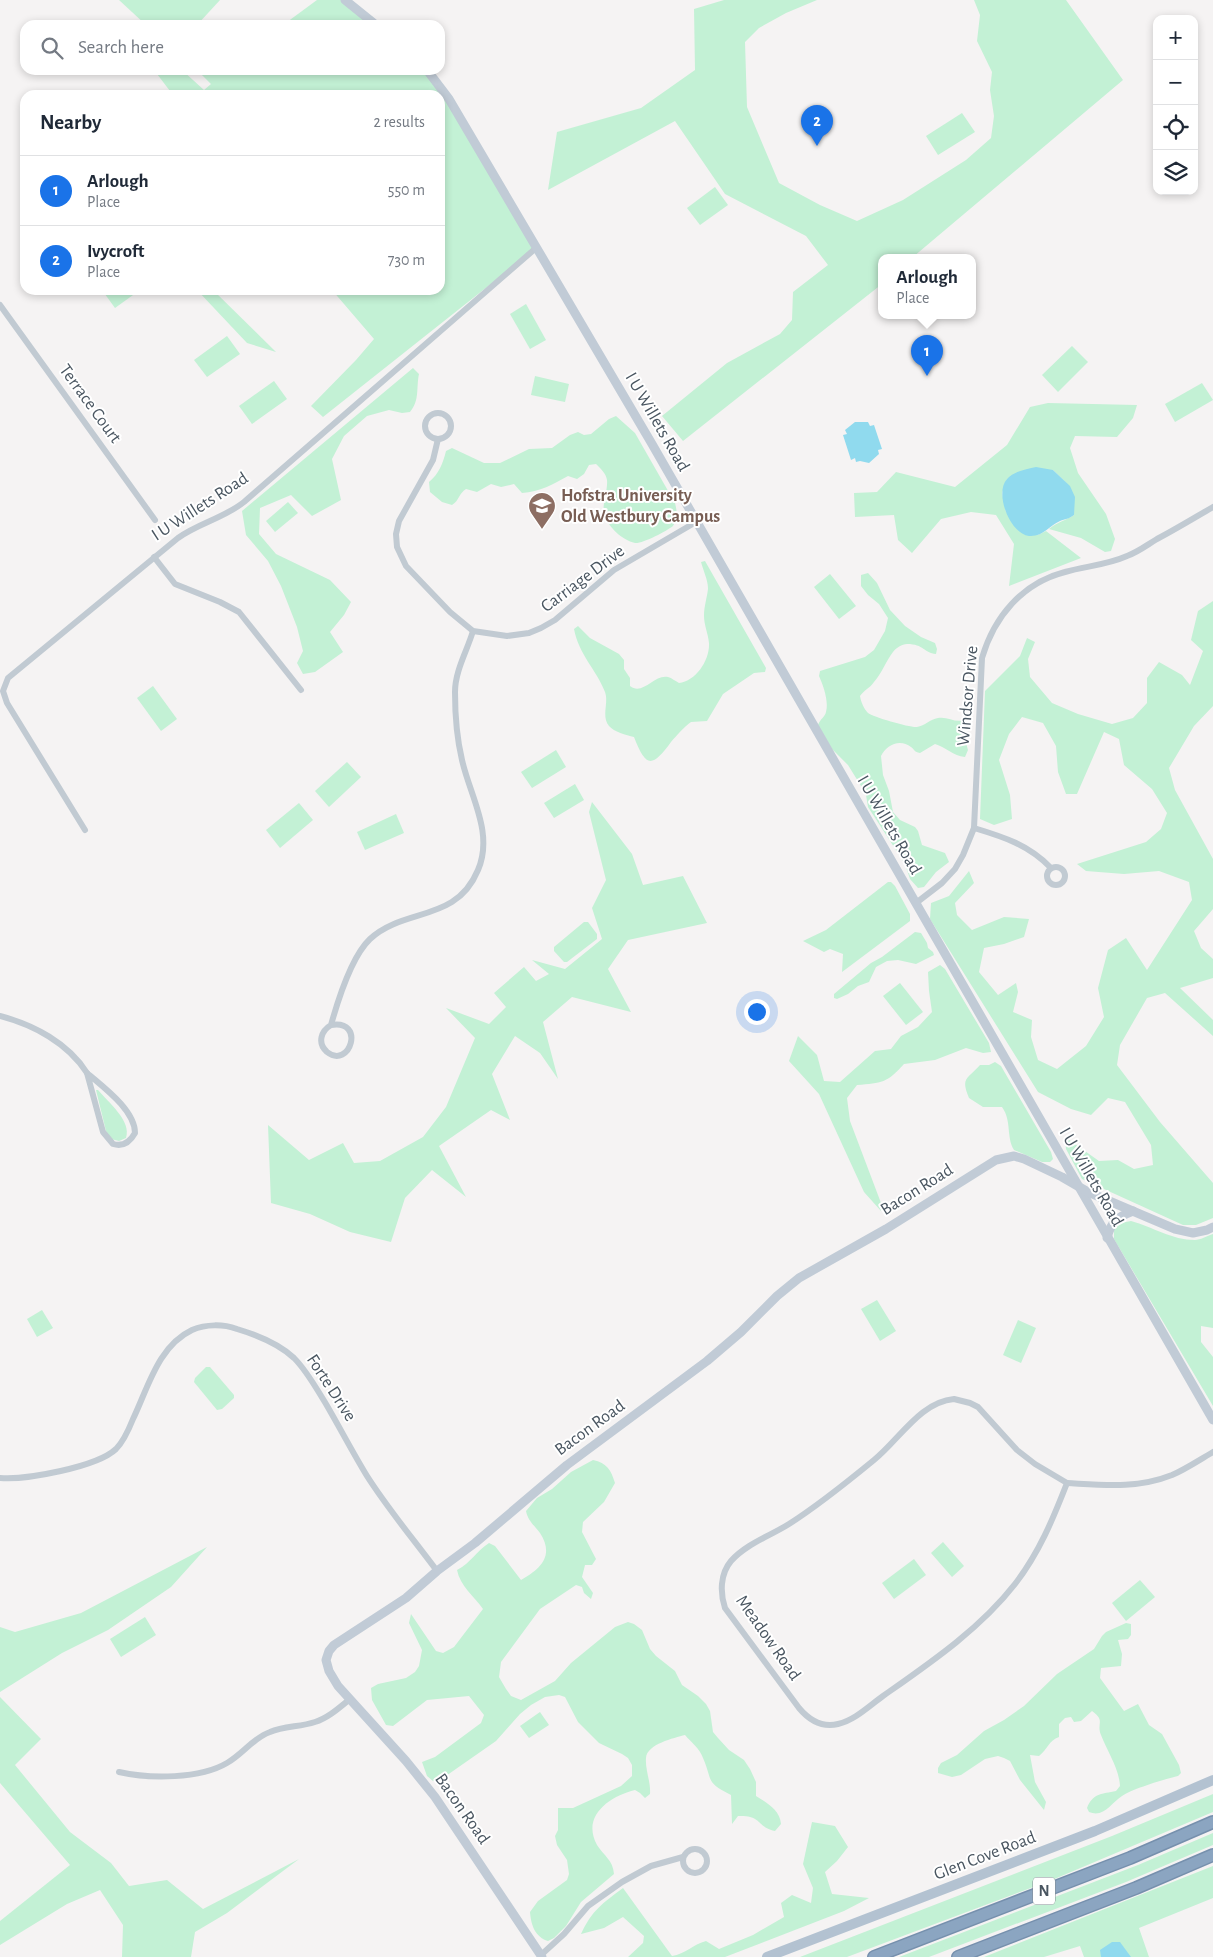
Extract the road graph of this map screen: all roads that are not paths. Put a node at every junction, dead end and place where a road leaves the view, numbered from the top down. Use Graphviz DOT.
graph roads {
  1 [pos="345,0"];
  2 [pos="370,20"];
  3 [pos="431,75"];
  4 [pos="443,90"];
  5 [pos="445,93"];
  6 [pos="536,248"];
  7 [pos="0,305"];
  8 [pos="438,439"];
  9 [pos="1213,507"];
  10 [pos="156,520"];
  11 [pos="696,522"];
  12 [pos="154,557"];
  13 [pos="473,631"];
  14 [pos="301,690"];
  15 [pos="974,828"];
  16 [pos="85,830"];
  17 [pos="1051,868"];
  18 [pos="916,903"];
  19 [pos="0,1016"];
  20 [pos="331,1025"];
  21 [pos="87,1073"];
  22 [pos="1076,1185"];
  23 [pos="1133,1211"];
  24 [pos="1213,1227"];
  25 [pos="1107,1238"];
  26 [pos="1213,1420"];
  27 [pos="1213,1452"];
  28 [pos="0,1478"];
  29 [pos="1067,1483"];
  30 [pos="437,1571"];
  31 [pos="350,1699"];
  32 [pos="119,1772"];
  33 [pos="1213,1780"];
  34 [pos="1213,1822"];
  35 [pos="1213,1855"];
  36 [pos="683,1857"];
  37 [pos="974,1950"];
  38 [pos="541,1956"];
  39 [pos="768,1957"];
  40 [pos="874,1957"];
  41 [pos="949,1957"];
  42 [pos="958,1957"];
  1 -- 2 [label="street"];
  3 -- 4 [label="street, I U Willets Road"];
  5 -- 6 [label="street, I U Willets Road"];
  6 -- 11 [label="street, I U Willets Road"];
  6 -- 12 [label="street, I U Willets Road"];
  7 -- 10 [label="street, Terrace Court"];
  8 -- 8 [label="street"];
  8 -- 13 [label="street"];
  9 -- 15 [label="street, Windsor Drive"];
  11 -- 13 [label="street, Carriage Drive"];
  11 -- 18 [label="street, I U Willets Road"];
  12 -- 14 [label="street, I U Willets Road"];
  12 -- 16 [label="street, I U Willets Road"];
  13 -- 20 [label="street"];
  15 -- 17 [label="street"];
  15 -- 18 [label="street, Windsor Drive"];
  18 -- 22 [label="street, I U Willets Road"];
  19 -- 21 [label="street"];
  20 -- 20 [label="street"];
  21 -- 21 [label="street"];
  22 -- 23 [label="street, Bacon Road"];
  22 -- 25 [label="street, I U Willets Road"];
  22 -- 30 [label="street, Bacon Road"];
  23 -- 24 [label="street, Bacon Road"];
  23 -- 25 [label="street"];
  25 -- 26 [label="street, I U Willets Road"];
  27 -- 29 [label="street, Meadow Road"];
  28 -- 30 [label="street, Forte Drive"];
  29 -- 29 [label="street, Meadow Road"];
  30 -- 31 [label="street, Bacon Road"];
  31 -- 32 [label="street"];
  31 -- 38 [label="street, Bacon Road"];
  33 -- 39 [label="main road, Glen Cove Road"];
  34 -- 40 [label="highway, N"];
  35 -- 37 [label="highway, N"];
  36 -- 38 [label="street"];
  37 -- 41 [label="highway"];
  37 -- 42 [label="highway, N"];
}
